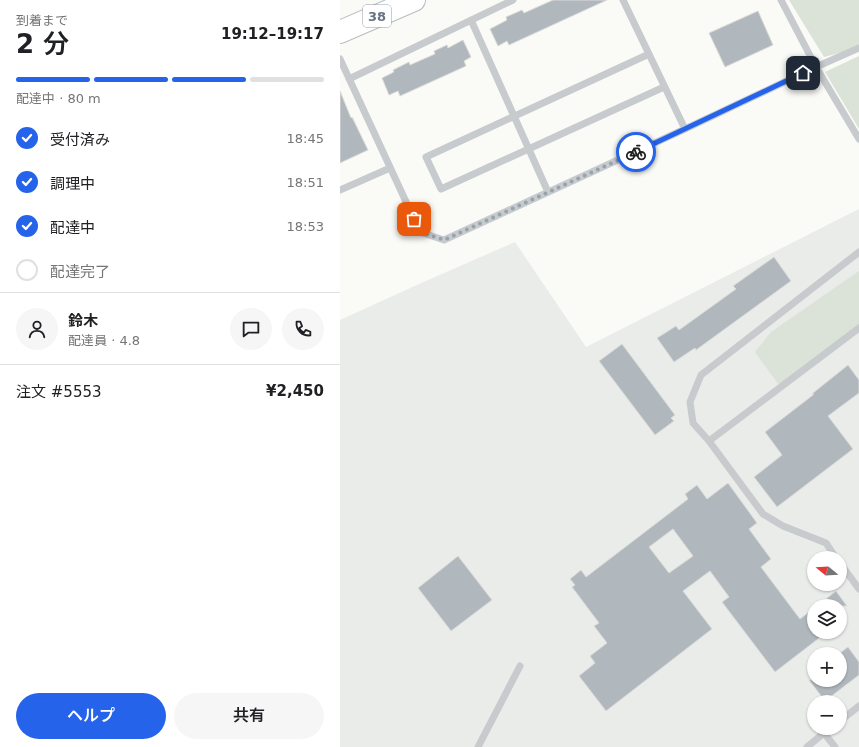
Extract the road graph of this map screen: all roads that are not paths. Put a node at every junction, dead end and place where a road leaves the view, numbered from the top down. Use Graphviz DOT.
graph roads {
  1 [pos="413,0"];
  2 [pos="513,0"];
  3 [pos="623,0"];
  4 [pos="781,0"];
  5 [pos="471,20"];
  6 [pos="340,32"];
  7 [pos="859,48"];
  8 [pos="649,54"];
  9 [pos="340,59"];
  10 [pos="816,67"];
  11 [pos="349,79"];
  12 [pos="664,87"];
  13 [pos="514,116"];
  14 [pos="685,129"];
  15 [pos="859,139"];
  16 [pos="529,149"];
  17 [pos="390,168"];
  18 [pos="340,190"];
  19 [pos="548,192"];
  20 [pos="859,252"];
  21 [pos="859,328"];
  22 [pos="709,442"];
  23 [pos="831,551"];
  24 [pos="847,573"];
  25 [pos="859,589"];
  26 [pos="520,666"];
  27 [pos="859,706"];
  28 [pos="847,715"];
  29 [pos="822,735"];
  30 [pos="826,735"];
  31 [pos="478,747"];
  32 [pos="807,747"];
  33 [pos="835,747"];
  1 -- 6 [label="highway, 38"];
  2 -- 5 [label="lane"];
  3 -- 8 [label="lane"];
  4 -- 10 [label="lane"];
  5 -- 11 [label="lane"];
  5 -- 13 [label="lane"];
  7 -- 10 [label="lane"];
  8 -- 12 [label="lane"];
  8 -- 13 [label="lane"];
  9 -- 11 [label="lane"];
  10 -- 14 [label="lane"];
  10 -- 15 [label="lane"];
  11 -- 17 [label="lane"];
  12 -- 14 [label="lane"];
  12 -- 16 [label="lane"];
  13 -- 16 [label="lane"];
  13 -- 16 [label="lane"];
  14 -- 19 [label="lane"];
  16 -- 19 [label="lane"];
  17 -- 18 [label="lane"];
  17 -- 19 [label="lane"];
  20 -- 22 [label="lane"];
  21 -- 22 [label="lane"];
  22 -- 23 [label="lane"];
  24 -- 25 [label="lane"];
  26 -- 31 [label="lane"];
  27 -- 28 [label="lane"];
  29 -- 32 [label="lane"];
  30 -- 33 [label="lane"];
}
